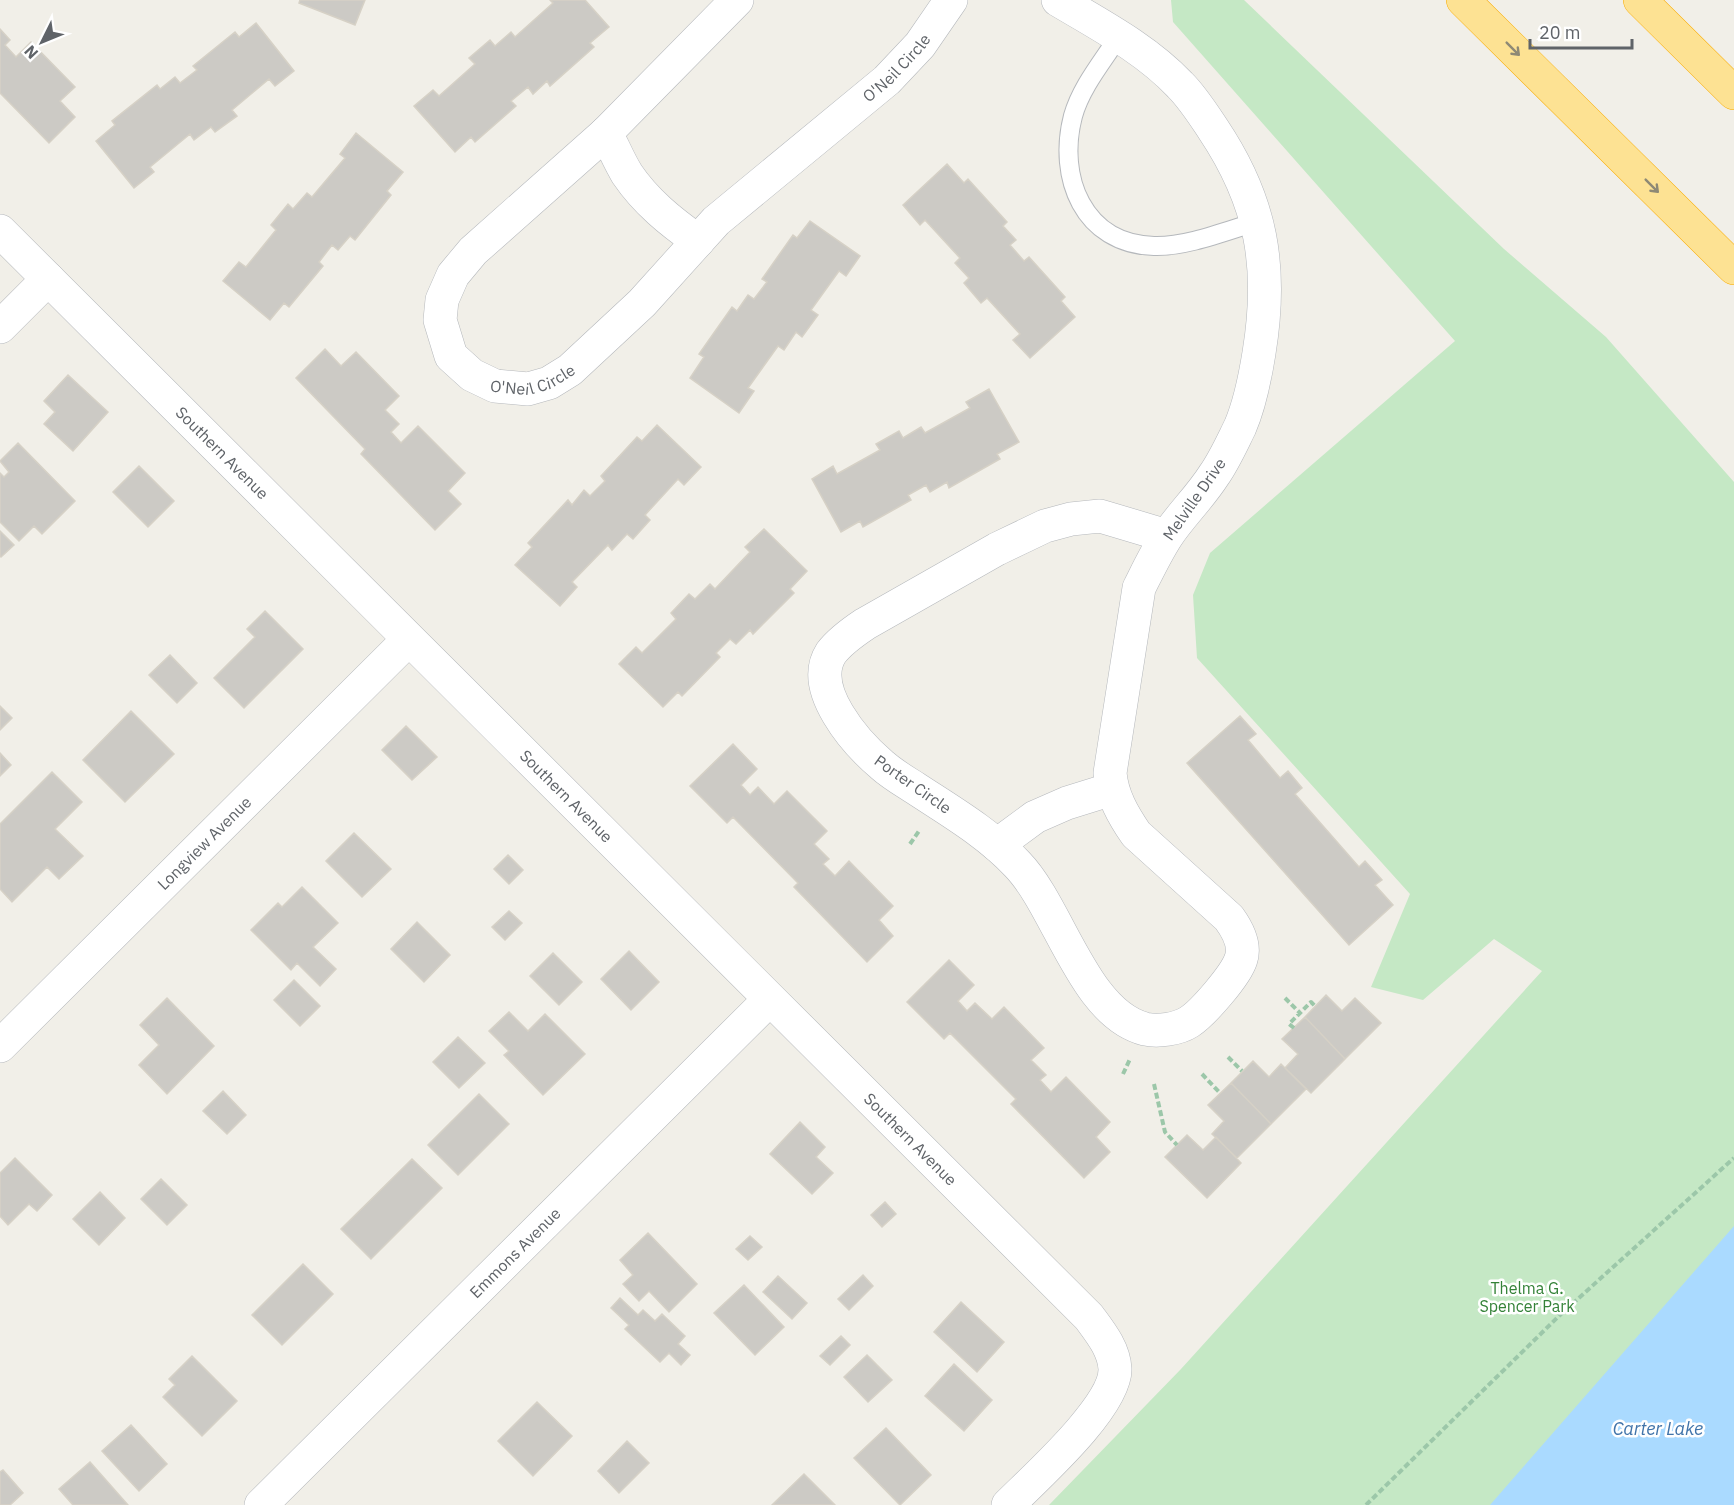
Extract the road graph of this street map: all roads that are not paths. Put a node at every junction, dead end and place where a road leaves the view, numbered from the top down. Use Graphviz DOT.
graph roads {
  1 [pos="737,0"];
  2 [pos="951,0"];
  3 [pos="1058,0"];
  4 [pos="1640,0"];
  5 [pos="1465,3"];
  6 [pos="1119,36"];
  7 [pos="1734,93"];
  8 [pos="606,133"];
  9 [pos="1256,222"];
  10 [pos="0,231"];
  11 [pos="698,241"];
  12 [pos="1734,268"];
  13 [pos="48,279"];
  14 [pos="0,327"];
  15 [pos="1167,536"];
  16 [pos="408,640"];
  17 [pos="1112,789"];
  18 [pos="997,845"];
  19 [pos="1242,959"];
  20 [pos="769,1000"];
  21 [pos="0,1046"];
  22 [pos="261,1505"];
  23 [pos="1008,1505"];
  1 -- 8 [label="street, O'Neil Circle"];
  2 -- 11 [label="street, O'Neil Circle"];
  3 -- 6 [label="street, Melville Drive"];
  4 -- 7 [label="highway"];
  5 -- 12 [label="highway, one-way"];
  6 -- 9 [label="street, Melville Drive"];
  6 -- 9 [label="lane"];
  8 -- 11 [label="street"];
  8 -- 11 [label="street, O'Neil Circle"];
  9 -- 15 [label="street, Melville Drive"];
  10 -- 13 [label="street, Southern Avenue"];
  13 -- 14 [label="street"];
  13 -- 16 [label="street, Southern Avenue"];
  15 -- 17 [label="street, Melville Drive"];
  15 -- 18 [label="street, Porter Circle"];
  16 -- 20 [label="street, Southern Avenue"];
  16 -- 21 [label="street, Longview Avenue"];
  17 -- 18 [label="street"];
  17 -- 19 [label="street, Melville Drive"];
  18 -- 19 [label="street, Porter Circle"];
  20 -- 22 [label="street, Emmons Avenue"];
  20 -- 23 [label="street, Southern Avenue"];
}
